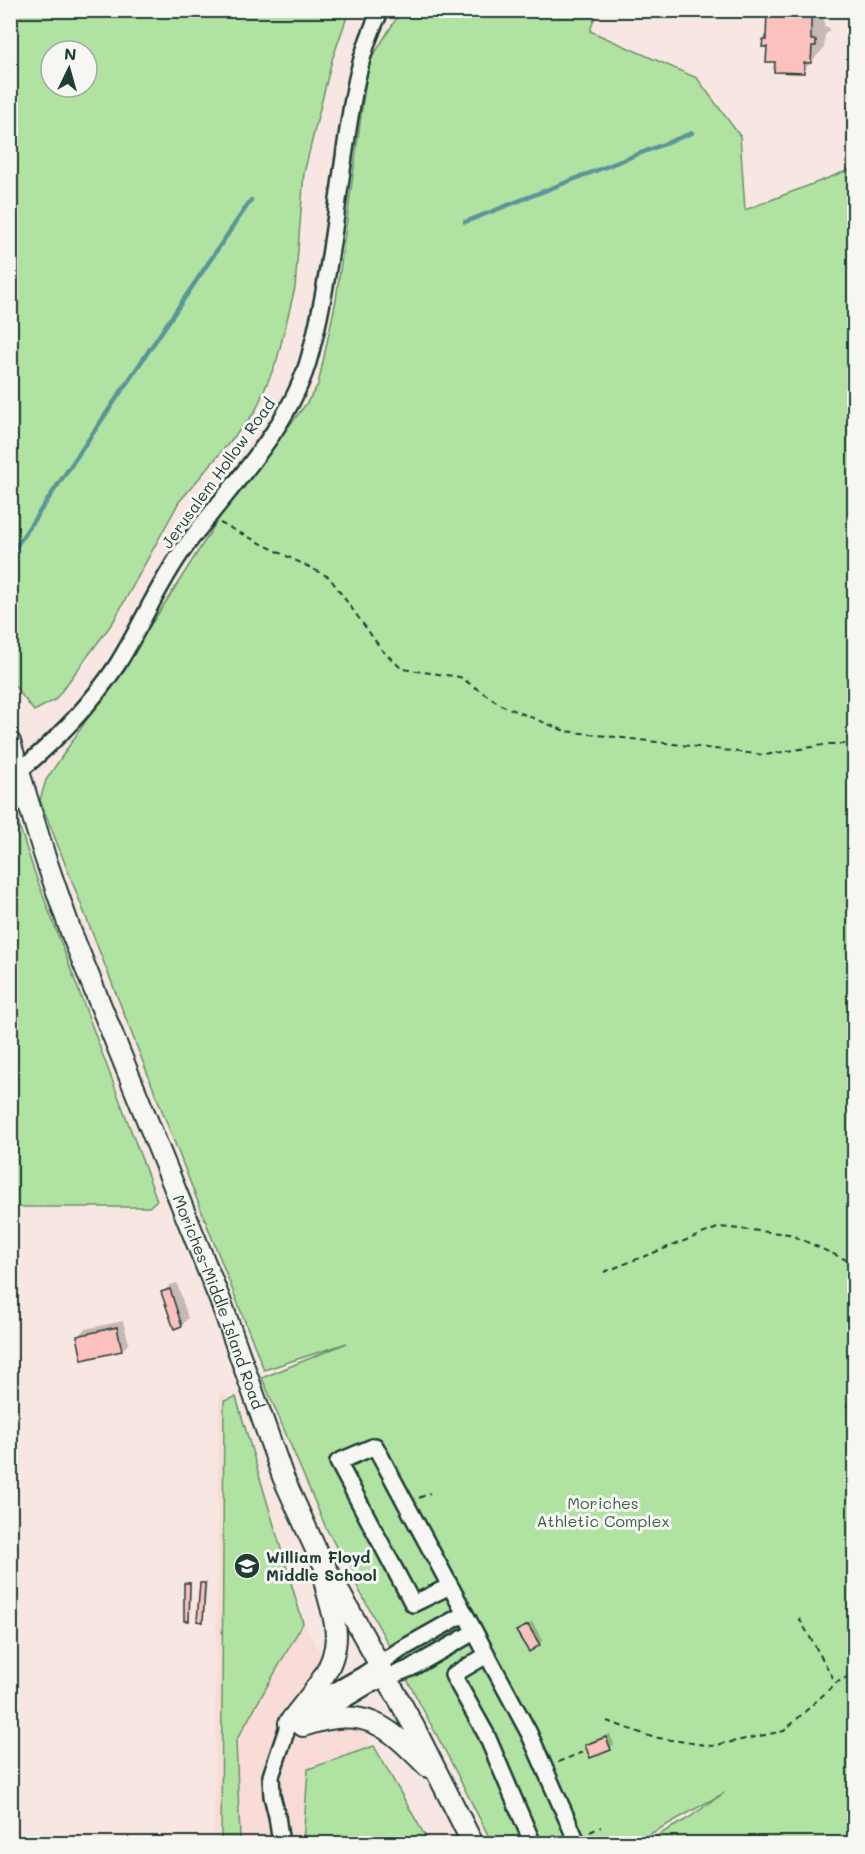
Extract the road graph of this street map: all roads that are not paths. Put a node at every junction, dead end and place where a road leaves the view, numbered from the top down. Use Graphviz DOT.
graph roads {
  1 [pos="381,10"];
  2 [pos="10,742"];
  3 [pos="19,771"];
  4 [pos="317,1552"];
  5 [pos="450,1586"];
  6 [pos="465,1614"];
  7 [pos="474,1632"];
  8 [pos="487,1655"];
  9 [pos="383,1671"];
  10 [pos="296,1724"];
  11 [pos="444,1784"];
  12 [pos="280,1844"];
  13 [pos="473,1844"];
  14 [pos="533,1844"];
  15 [pos="578,1844"];
  1 -- 3 [label="street, Jerusalem Hollow Road"];
  2 -- 3 [label="main road, Moriches-Middle Island Road"];
  3 -- 4 [label="main road, Moriches-Middle Island Road"];
  4 -- 9 [label="main road, Moriches-Middle Island Road"];
  4 -- 10 [label="main road"];
  5 -- 5 [label="street"];
  5 -- 6 [label="street"];
  6 -- 7 [label="street"];
  6 -- 9 [label="street"];
  7 -- 8 [label="street"];
  7 -- 9 [label="street"];
  8 -- 14 [label="street"];
  8 -- 15 [label="street"];
  9 -- 10 [label="street"];
  9 -- 11 [label="main road, Moriches-Middle Island Road"];
  10 -- 11 [label="main road"];
  10 -- 12 [label="street"];
  11 -- 13 [label="main road, Moriches-Middle Island Road"];
}
